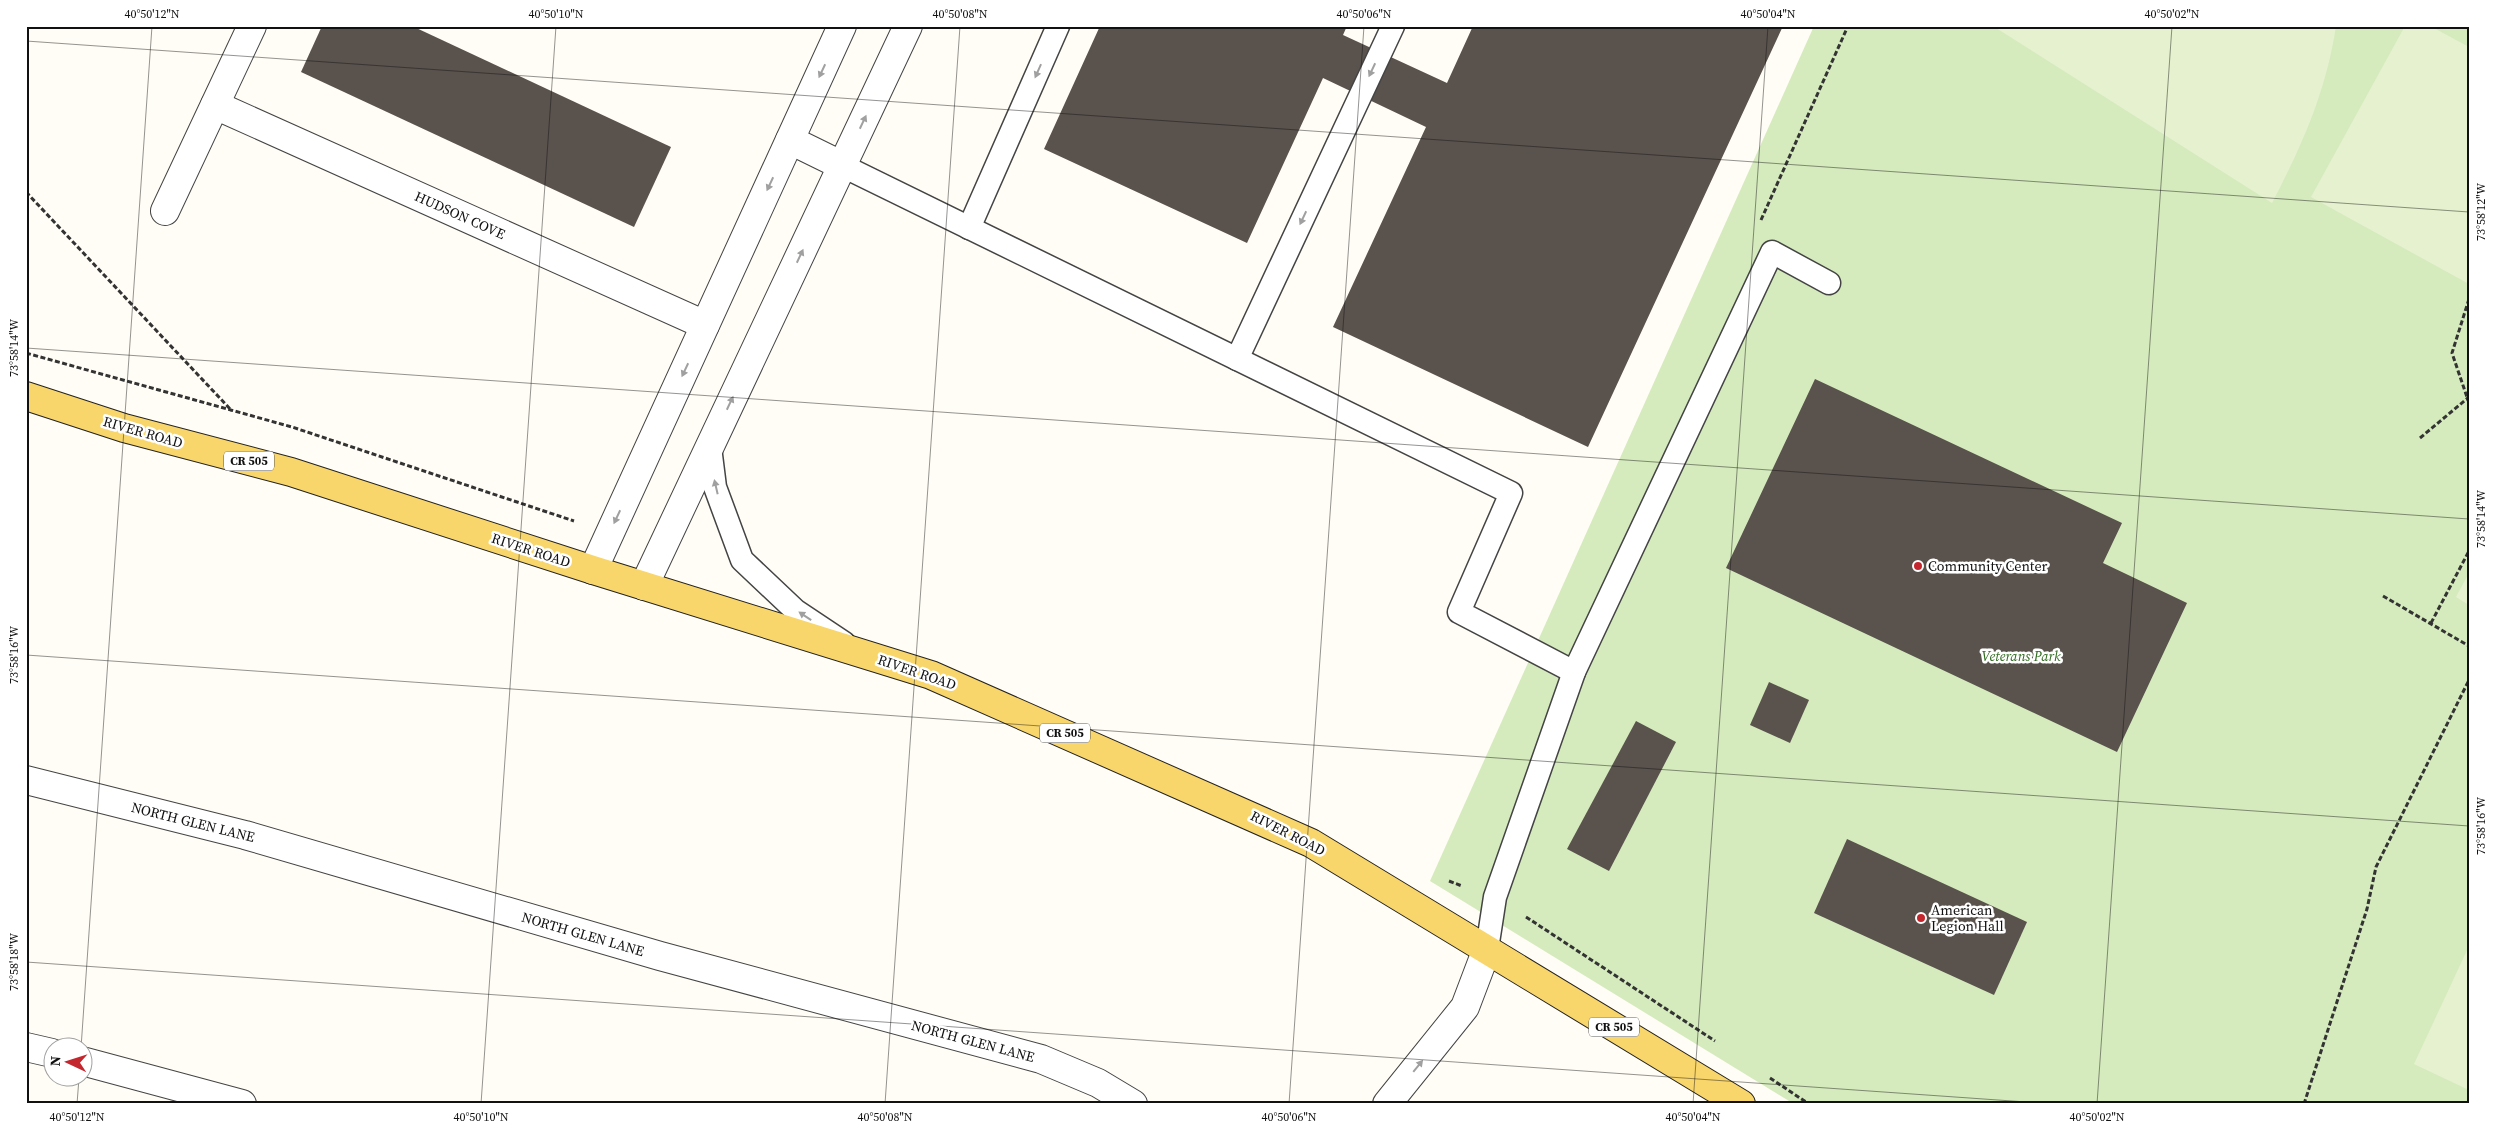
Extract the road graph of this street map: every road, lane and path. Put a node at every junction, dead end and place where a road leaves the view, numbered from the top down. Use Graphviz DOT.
graph roads {
  1 [pos="252,26"];
  2 [pos="842,26"];
  3 [pos="908,26"];
  4 [pos="1058,26"];
  5 [pos="1393,26"];
  6 [pos="215,105"];
  7 [pos="790,140"];
  8 [pos="843,166"];
  9 [pos="26,192"];
  10 [pos="165,211"];
  11 [pos="968,228"];
  12 [pos="1829,283"];
  13 [pos="2469,299"];
  14 [pos="705,325"];
  15 [pos="1237,359"];
  16 [pos="26,396"];
  17 [pos="2468,400"];
  18 [pos="232,412"];
  19 [pos="2420,438"];
  20 [pos="710,447"];
  21 [pos="2469,551"];
  22 [pos="593,570"];
  23 [pos="644,586"];
  24 [pos="2383,596"];
  25 [pos="2431,623"];
  26 [pos="2469,646"];
  27 [pos="860,653"];
  28 [pos="1574,672"];
  29 [pos="2469,680"];
  30 [pos="26,780"];
  31 [pos="1487,949"];
  32 [pos="26,1046"];
  33 [pos="42,1051"];
  34 [pos="92,1065"];
  35 [pos="242,1104"];
  36 [pos="1133,1104"];
  37 [pos="1387,1104"];
  38 [pos="1741,1104"];
  39 [pos="2304,1104"];
  1 -- 6 [label="street"];
  2 -- 7 [label="street, one-way"];
  8 -- 3 [label="street, one-way"];
  4 -- 11 [label="lane, one-way"];
  5 -- 15 [label="lane, one-way"];
  6 -- 10 [label="street"];
  6 -- 14 [label="street, HUDSON COVE"];
  7 -- 8 [label="street"];
  7 -- 14 [label="street, one-way"];
  8 -- 11 [label="lane"];
  20 -- 8 [label="street, one-way"];
  9 -- 18 [label="path"];
  11 -- 15 [label="lane"];
  12 -- 28 [label="lane"];
  13 -- 17 [label="path"];
  14 -- 22 [label="street, one-way"];
  15 -- 28 [label="lane"];
  16 -- 22 [label="main road, RIVER ROAD / CR 505"];
  17 -- 19 [label="path"];
  20 -- 23 [label="street"];
  27 -- 20 [label="lane, one-way"];
  21 -- 25 [label="path"];
  22 -- 23 [label="main road, RIVER ROAD / CR 505"];
  23 -- 27 [label="main road, RIVER ROAD / CR 505"];
  24 -- 25 [label="path"];
  25 -- 26 [label="path"];
  27 -- 31 [label="main road, RIVER ROAD / CR 505"];
  28 -- 31 [label="lane"];
  29 -- 39 [label="path"];
  30 -- 36 [label="street, NORTH GLEN LANE"];
  37 -- 31 [label="street, one-way"];
  31 -- 38 [label="main road, RIVER ROAD / CR 505"];
  32 -- 33 [label="street"];
  34 -- 35 [label="street"];
}
